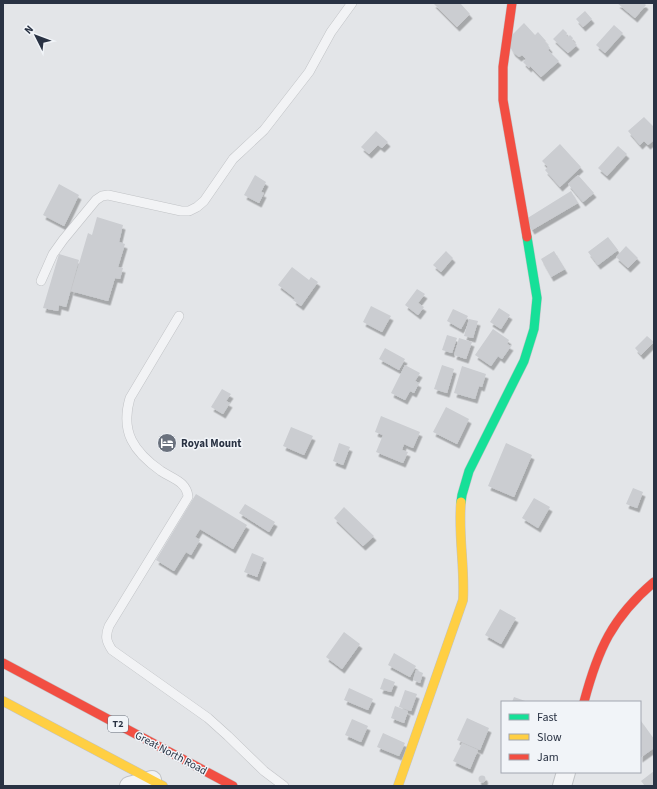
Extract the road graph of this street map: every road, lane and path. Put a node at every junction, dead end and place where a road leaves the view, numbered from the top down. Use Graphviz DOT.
graph roads {
  1 [pos="352,3"];
  2 [pos="512,3"];
  3 [pos="41,281"];
  4 [pos="179,316"];
  5 [pos="654,582"];
  6 [pos="3,663"];
  7 [pos="3,701"];
  8 [pos="584,701"];
  9 [pos="566,773"];
  10 [pos="157,783"];
  11 [pos="129,786"];
  12 [pos="233,786"];
  13 [pos="284,786"];
  14 [pos="398,786"];
  15 [pos="562,786"];
  1 -- 3 [label="lane"];
  2 -- 14 [label="main road"];
  4 -- 13 [label="lane"];
  5 -- 8 [label="main road"];
  6 -- 12 [label="main road, Great North Road / T2"];
  7 -- 10 [label="main road"];
  9 -- 15 [label="street"];
  10 -- 11 [label="street"];
}
